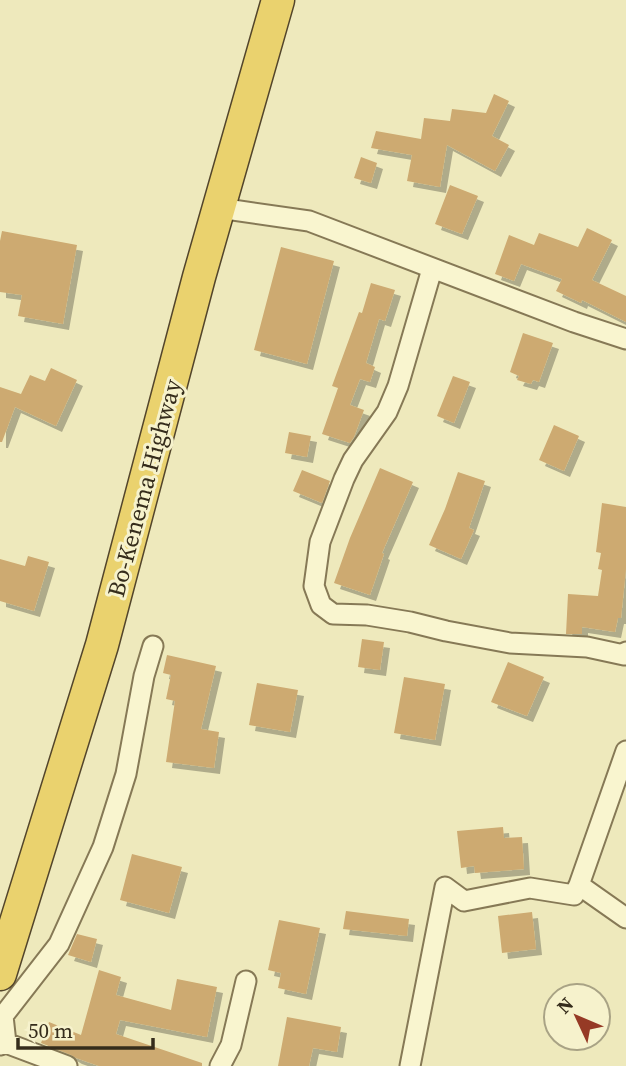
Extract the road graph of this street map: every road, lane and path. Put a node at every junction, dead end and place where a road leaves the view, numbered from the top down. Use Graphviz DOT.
graph roads {
  1 [pos="278,0"];
  2 [pos="219,208"];
  3 [pos="432,269"];
  4 [pos="626,339"];
  5 [pos="153,646"];
  6 [pos="625,655"];
  7 [pos="626,751"];
  8 [pos="579,885"];
  9 [pos="626,918"];
  10 [pos="0,974"];
  11 [pos="246,981"];
  12 [pos="3,1044"];
  13 [pos="66,1066"];
  14 [pos="220,1066"];
  15 [pos="410,1066"];
  1 -- 2 [label="highway, Bo-Kenema Highway"];
  2 -- 3 [label="street"];
  2 -- 10 [label="highway, Bo-Kenema Highway"];
  3 -- 4 [label="street"];
  3 -- 6 [label="street"];
  5 -- 12 [label="street"];
  7 -- 8 [label="street"];
  8 -- 9 [label="street"];
  8 -- 15 [label="street"];
  11 -- 14 [label="street"];
  12 -- 13 [label="street"];
}
